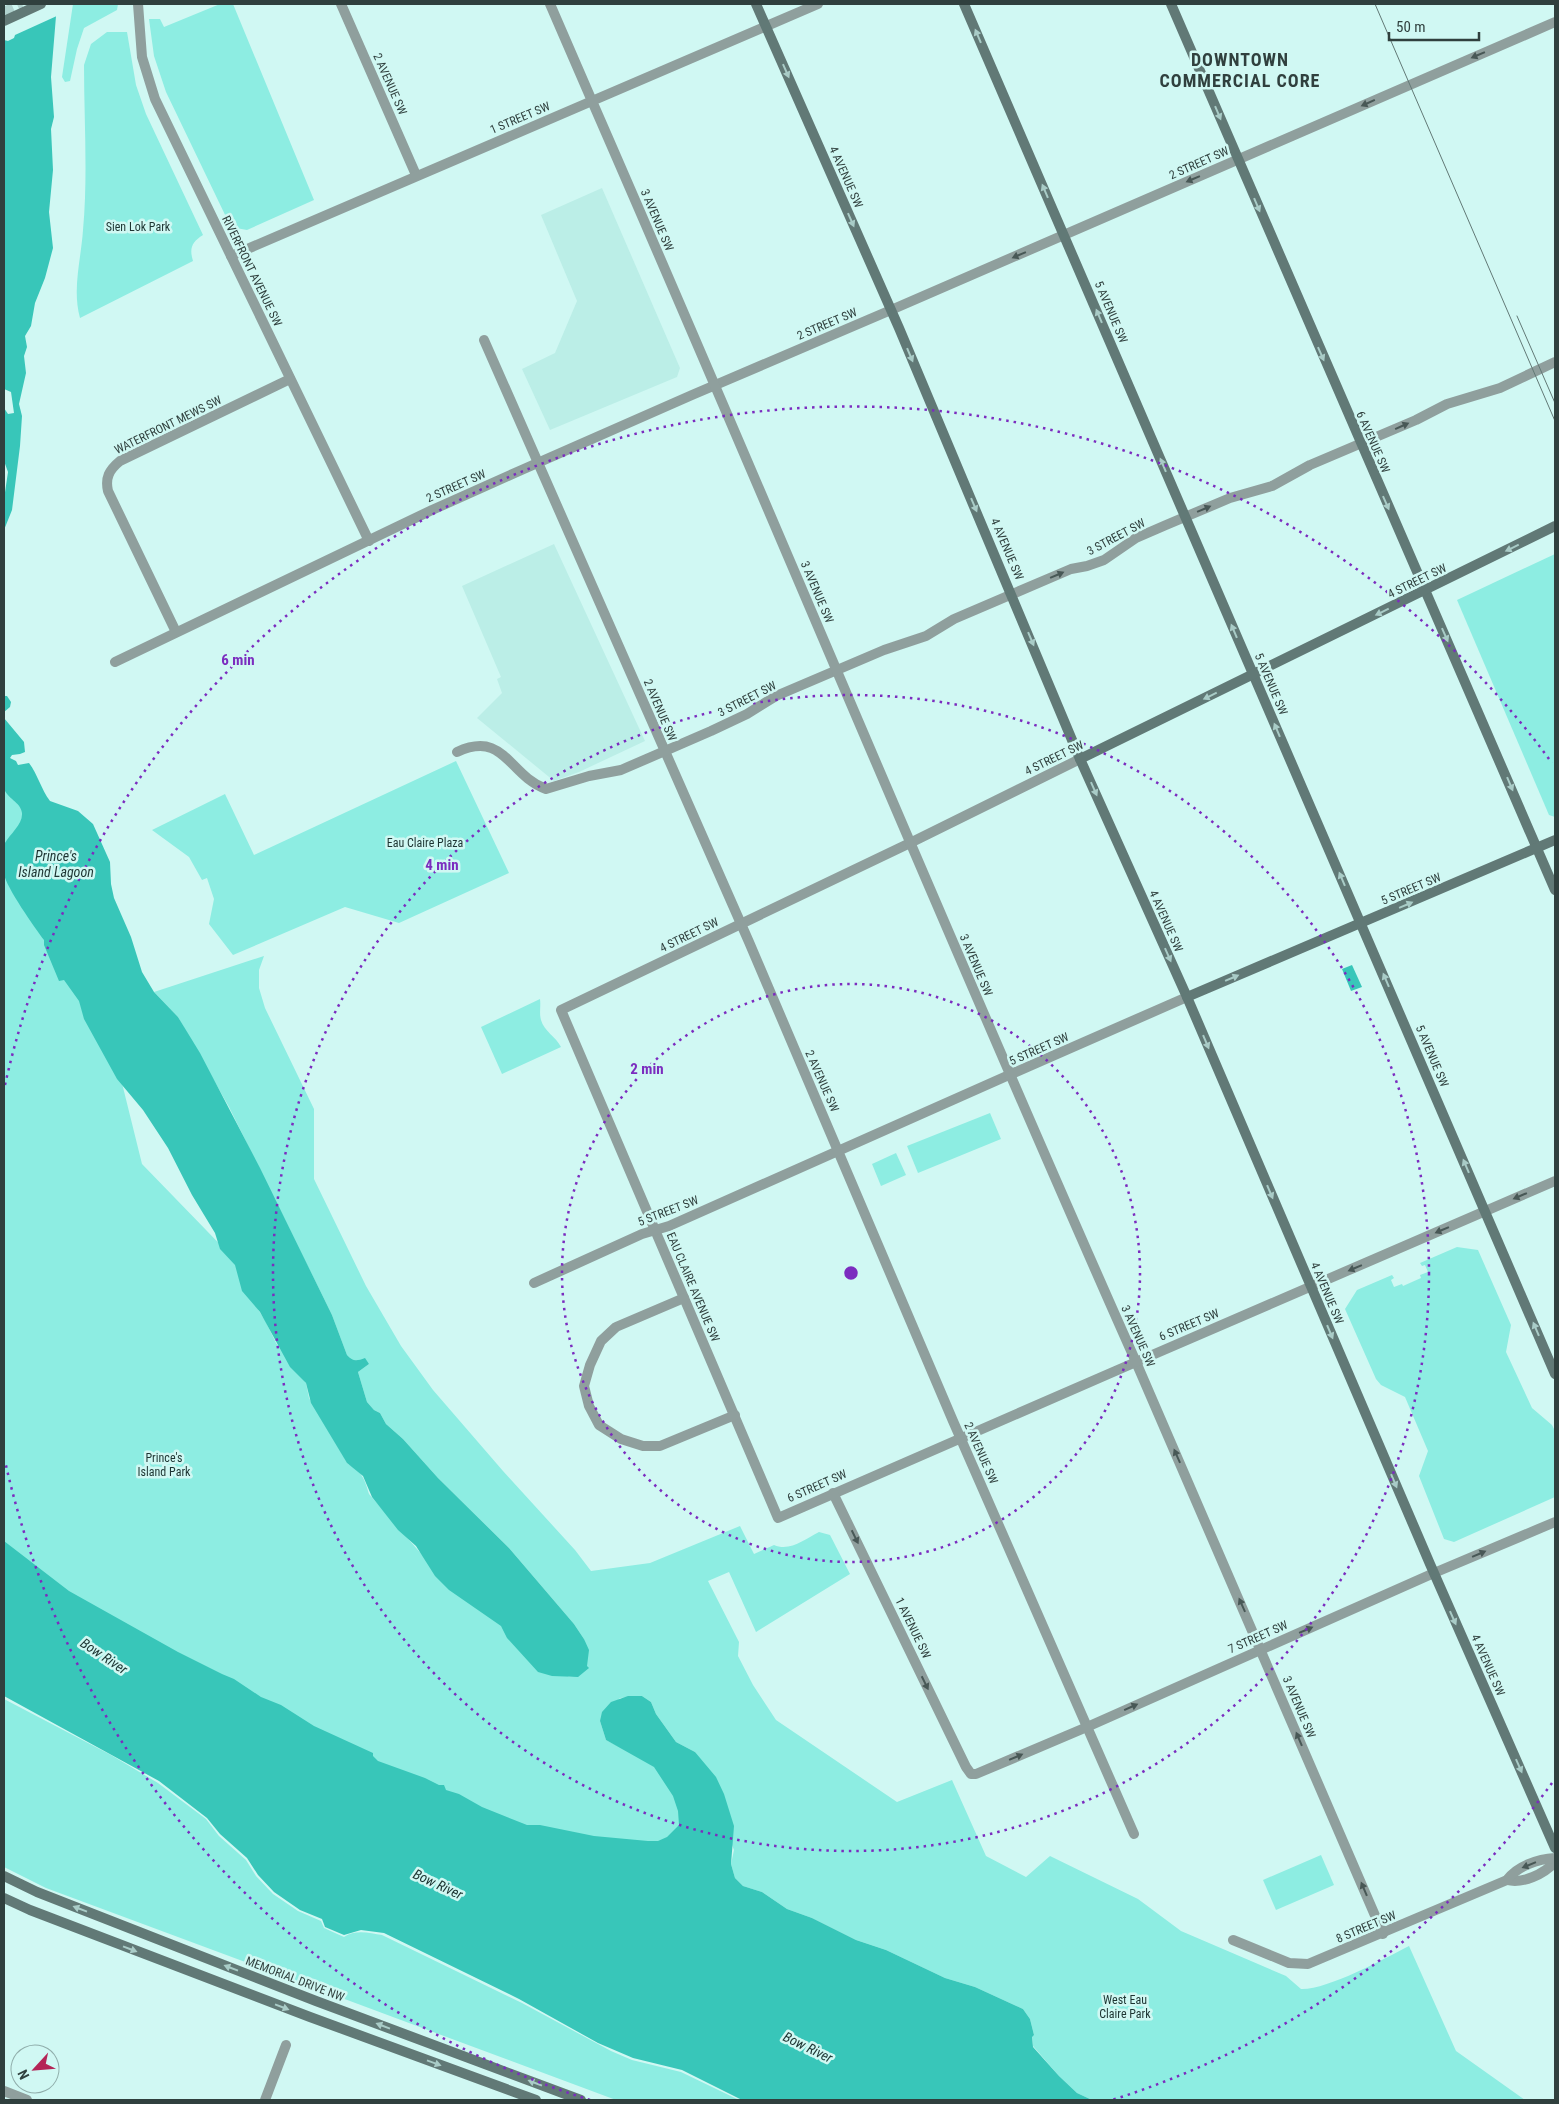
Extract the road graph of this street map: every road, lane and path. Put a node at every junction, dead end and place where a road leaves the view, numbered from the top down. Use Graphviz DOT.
graph roads {
  1 [pos="41,4"];
  2 [pos="138,4"];
  3 [pos="341,4"];
  4 [pos="550,4"];
  5 [pos="756,4"];
  6 [pos="818,4"];
  7 [pos="964,4"];
  8 [pos="1171,4"];
  9 [pos="4,21"];
  10 [pos="1555,22"];
  11 [pos="766,26"];
  12 [pos="592,101"];
  13 [pos="1238,160"];
  14 [pos="416,175"];
  15 [pos="1064,235"];
  16 [pos="231,256"];
  17 [pos="891,310"];
  18 [pos="484,340"];
  19 [pos="1555,362"];
  20 [pos="290,379"];
  21 [pos="714,386"];
  22 [pos="1361,444"];
  23 [pos="538,463"];
  24 [pos="1185,517"];
  25 [pos="1555,526"];
  26 [pos="369,540"];
  27 [pos="1425,590"];
  28 [pos="1012,594"];
  29 [pos="176,632"];
  30 [pos="115,662"];
  31 [pos="837,672"];
  32 [pos="1254,675"];
  33 [pos="664,750"];
  34 [pos="457,752"];
  35 [pos="1080,759"];
  36 [pos="1555,840"];
  37 [pos="910,842"];
  38 [pos="1538,848"];
  39 [pos="1555,890"];
  40 [pos="741,924"];
  41 [pos="1361,924"];
  42 [pos="1187,997"];
  43 [pos="561,1010"];
  44 [pos="1009,1075"];
  45 [pos="838,1151"];
  46 [pos="1555,1181"];
  47 [pos="1486,1211"];
  48 [pos="655,1230"];
  49 [pos="534,1283"];
  50 [pos="1311,1287"];
  51 [pos="684,1298"];
  52 [pos="1136,1362"];
  53 [pos="1555,1374"];
  54 [pos="735,1415"];
  55 [pos="960,1437"];
  56 [pos="833,1493"];
  57 [pos="778,1518"];
  58 [pos="1555,1522"];
  59 [pos="1434,1573"];
  60 [pos="1261,1650"];
  61 [pos="1087,1727"];
  62 [pos="971,1774"];
  63 [pos="1134,1834"];
  64 [pos="1555,1848"];
  65 [pos="1555,1858"];
  66 [pos="1555,1862"];
  67 [pos="4,1876"];
  68 [pos="1507,1880"];
  69 [pos="4,1898"];
  70 [pos="1383,1934"];
  71 [pos="1233,1940"];
  72 [pos="286,2045"];
  73 [pos="4,2091"];
  74 [pos="27,2100"];
  75 [pos="265,2100"];
  76 [pos="536,2100"];
  77 [pos="581,2100"];
  1 -- 9 [label="main road"];
  2 -- 16 [label="street, RIVERFRONT AVENUE SW"];
  3 -- 14 [label="street, 2 AVENUE SW"];
  4 -- 12 [label="street, 3 AVENUE SW"];
  5 -- 11 [label="main road, 4 AVENUE SW"];
  6 -- 11 [label="street, 1 STREET SW"];
  15 -- 7 [label="main road, 5 AVENUE SW, one-way"];
  8 -- 13 [label="main road, 6 AVENUE SW, one-way"];
  10 -- 13 [label="street, 2 STREET SW, one-way"];
  11 -- 12 [label="street, 1 STREET SW"];
  11 -- 17 [label="main road, 4 AVENUE SW, one-way"];
  12 -- 14 [label="street, 1 STREET SW"];
  12 -- 21 [label="street, 3 AVENUE SW"];
  13 -- 15 [label="street, 2 STREET SW, one-way"];
  13 -- 22 [label="main road, 6 AVENUE SW, one-way"];
  14 -- 16 [label="street, 1 STREET SW"];
  15 -- 17 [label="street, 2 STREET SW, one-way"];
  24 -- 15 [label="main road, 5 AVENUE SW, one-way"];
  16 -- 20 [label="street, RIVERFRONT AVENUE SW"];
  17 -- 21 [label="street, 2 STREET SW"];
  17 -- 28 [label="main road, 4 AVENUE SW, one-way"];
  18 -- 23 [label="street, 2 AVENUE SW"];
  22 -- 19 [label="street, 3 STREET SW, one-way"];
  20 -- 26 [label="street, RIVERFRONT AVENUE SW"];
  20 -- 29 [label="street, WATERFRONT MEWS SW"];
  21 -- 23 [label="street, 2 STREET SW"];
  21 -- 31 [label="street, 3 AVENUE SW"];
  24 -- 22 [label="street, 3 STREET SW, one-way"];
  22 -- 27 [label="main road, 6 AVENUE SW, one-way"];
  23 -- 26 [label="street, 2 STREET SW"];
  23 -- 33 [label="street, 2 AVENUE SW"];
  28 -- 24 [label="street, 3 STREET SW, one-way"];
  32 -- 24 [label="main road, 5 AVENUE SW, one-way"];
  25 -- 27 [label="main road, 4 STREET SW, one-way"];
  26 -- 29 [label="street, 2 STREET SW"];
  27 -- 32 [label="main road, 4 STREET SW, one-way"];
  27 -- 38 [label="main road, 6 AVENUE SW, one-way"];
  28 -- 31 [label="street, 3 STREET SW"];
  28 -- 35 [label="main road, 4 AVENUE SW, one-way"];
  29 -- 30 [label="street, 2 STREET SW"];
  31 -- 33 [label="street, 3 STREET SW"];
  31 -- 37 [label="street, 3 AVENUE SW"];
  32 -- 35 [label="main road, 4 STREET SW, one-way"];
  41 -- 32 [label="main road, 5 AVENUE SW, one-way"];
  33 -- 34 [label="street, 3 STREET SW"];
  33 -- 40 [label="street, 2 AVENUE SW"];
  35 -- 37 [label="street, 4 STREET SW"];
  35 -- 42 [label="main road, 4 AVENUE SW, one-way"];
  36 -- 38 [label="main road, 5 STREET SW"];
  37 -- 40 [label="street, 4 STREET SW"];
  37 -- 44 [label="street, 3 AVENUE SW"];
  38 -- 39 [label="main road, 6 AVENUE SW"];
  41 -- 38 [label="main road, 5 STREET SW, one-way"];
  40 -- 43 [label="street, 4 STREET SW"];
  40 -- 45 [label="street, 2 AVENUE SW"];
  42 -- 41 [label="main road, 5 STREET SW, one-way"];
  47 -- 41 [label="main road, 5 AVENUE SW, one-way"];
  42 -- 44 [label="street, 5 STREET SW"];
  42 -- 50 [label="main road, 4 AVENUE SW, one-way"];
  43 -- 48 [label="street, EAU CLAIRE AVENUE SW"];
  44 -- 45 [label="street, 5 STREET SW"];
  44 -- 52 [label="street, 3 AVENUE SW"];
  45 -- 48 [label="street, 5 STREET SW"];
  45 -- 55 [label="street, 2 AVENUE SW"];
  46 -- 47 [label="street, 6 STREET SW, one-way"];
  47 -- 50 [label="street, 6 STREET SW, one-way"];
  53 -- 47 [label="main road, 5 AVENUE SW, one-way"];
  48 -- 49 [label="street, 5 STREET SW"];
  48 -- 51 [label="street, EAU CLAIRE AVENUE SW"];
  50 -- 52 [label="street, 6 STREET SW"];
  50 -- 59 [label="main road, 4 AVENUE SW, one-way"];
  51 -- 54 [label="street, EAU CLAIRE AVENUE SW"];
  51 -- 54 [label="street"];
  52 -- 55 [label="street, 6 STREET SW"];
  60 -- 52 [label="street, 3 AVENUE SW, one-way"];
  54 -- 57 [label="street, EAU CLAIRE AVENUE SW"];
  55 -- 56 [label="street, 6 STREET SW"];
  55 -- 61 [label="street, 2 AVENUE SW"];
  56 -- 57 [label="street, 6 STREET SW"];
  56 -- 62 [label="street, 1 AVENUE SW, one-way"];
  59 -- 58 [label="street, 7 STREET SW, one-way"];
  60 -- 59 [label="street, 7 STREET SW, one-way"];
  59 -- 64 [label="main road, 4 AVENUE SW, one-way"];
  61 -- 60 [label="street, 7 STREET SW, one-way"];
  70 -- 60 [label="street, 3 AVENUE SW, one-way"];
  62 -- 61 [label="street, 7 STREET SW, one-way"];
  61 -- 63 [label="street, 2 AVENUE SW"];
  65 -- 68 [label="street, 8 STREET SW, one-way"];
  66 -- 68 [label="street, 8 STREET SW"];
  77 -- 67 [label="main road, MEMORIAL DRIVE NW, one-way"];
  68 -- 70 [label="street, 8 STREET SW"];
  69 -- 76 [label="main road, one-way"];
  70 -- 71 [label="street, 8 STREET SW"];
  72 -- 75 [label="street"];
  73 -- 74 [label="street"];
}
